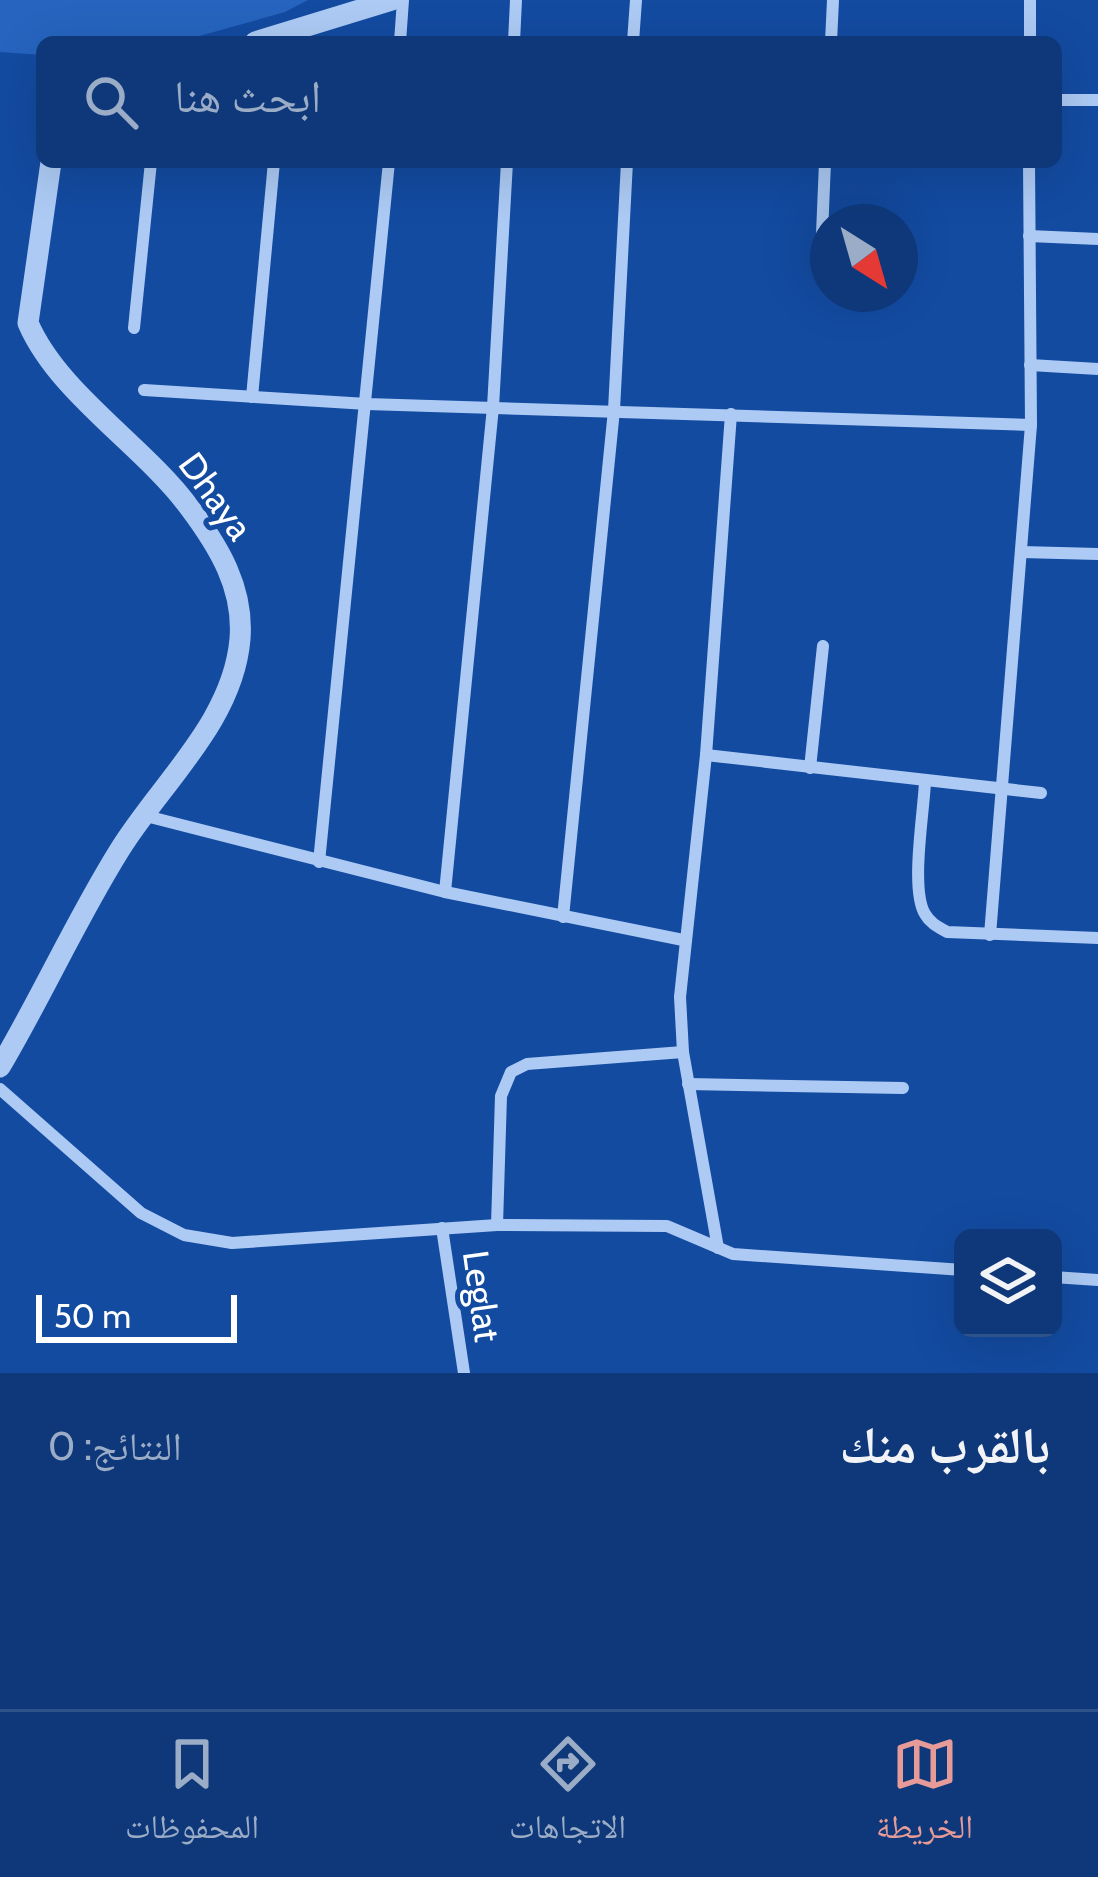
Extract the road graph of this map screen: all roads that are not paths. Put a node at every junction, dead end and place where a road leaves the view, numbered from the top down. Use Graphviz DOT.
graph roads {
  1 [pos="392,0"];
  2 [pos="403,0"];
  3 [pos="516,0"];
  4 [pos="636,0"];
  5 [pos="833,0"];
  6 [pos="1030,0"];
  7 [pos="291,36"];
  8 [pos="400,36"];
  9 [pos="514,36"];
  10 [pos="634,36"];
  11 [pos="831,36"];
  12 [pos="1030,36"];
  13 [pos="1062,100"];
  14 [pos="1098,100"];
  15 [pos="50,168"];
  16 [pos="150,168"];
  17 [pos="273,168"];
  18 [pos="387,168"];
  19 [pos="507,168"];
  20 [pos="627,168"];
  21 [pos="825,168"];
  22 [pos="1029,168"];
  23 [pos="823,204"];
  24 [pos="1029,236"];
  25 [pos="1098,239"];
  26 [pos="134,328"];
  27 [pos="1030,365"];
  28 [pos="1098,369"];
  29 [pos="144,390"];
  30 [pos="252,397"];
  31 [pos="367,404"];
  32 [pos="493,407"];
  33 [pos="614,410"];
  34 [pos="731,414"];
  35 [pos="1031,425"];
  36 [pos="1021,552"];
  37 [pos="1098,554"];
  38 [pos="823,646"];
  39 [pos="706,755"];
  40 [pos="810,768"];
  41 [pos="925,781"];
  42 [pos="1003,789"];
  43 [pos="1041,793"];
  44 [pos="142,815"];
  45 [pos="319,862"];
  46 [pos="445,892"];
  47 [pos="563,917"];
  48 [pos="990,935"];
  49 [pos="1098,938"];
  50 [pos="683,940"];
  51 [pos="683,1052"];
  52 [pos="0,1066"];
  53 [pos="688,1084"];
  54 [pos="903,1088"];
  55 [pos="0,1089"];
  56 [pos="497,1225"];
  57 [pos="442,1228"];
  58 [pos="718,1248"];
  59 [pos="954,1269"];
  60 [pos="1062,1277"];
  61 [pos="1098,1280"];
  62 [pos="464,1373"];
  1 -- 7 [label="street"];
  2 -- 8 [label="street"];
  3 -- 9 [label="street"];
  4 -- 10 [label="street"];
  5 -- 11 [label="street"];
  6 -- 12 [label="street"];
  13 -- 14 [label="street"];
  15 -- 44 [label="street, Dhaya"];
  16 -- 26 [label="street"];
  17 -- 30 [label="street"];
  18 -- 31 [label="street"];
  19 -- 32 [label="street"];
  20 -- 33 [label="street"];
  21 -- 23 [label="street"];
  22 -- 24 [label="street"];
  24 -- 25 [label="street"];
  24 -- 27 [label="street"];
  27 -- 28 [label="street"];
  27 -- 35 [label="street"];
  29 -- 30 [label="street"];
  30 -- 31 [label="street"];
  31 -- 32 [label="street"];
  31 -- 45 [label="street"];
  32 -- 33 [label="street"];
  32 -- 46 [label="street"];
  33 -- 34 [label="street"];
  33 -- 47 [label="street"];
  34 -- 35 [label="street"];
  34 -- 39 [label="street"];
  35 -- 36 [label="street"];
  36 -- 37 [label="street"];
  36 -- 42 [label="street"];
  38 -- 40 [label="street"];
  39 -- 40 [label="street"];
  39 -- 50 [label="street"];
  40 -- 41 [label="street"];
  41 -- 42 [label="street"];
  41 -- 48 [label="street"];
  42 -- 43 [label="street"];
  42 -- 48 [label="street"];
  44 -- 45 [label="street"];
  44 -- 52 [label="street, Dhaya"];
  45 -- 46 [label="street"];
  46 -- 47 [label="street"];
  47 -- 50 [label="street"];
  48 -- 49 [label="street"];
  50 -- 51 [label="street"];
  51 -- 53 [label="street"];
  51 -- 56 [label="street"];
  53 -- 54 [label="street"];
  53 -- 58 [label="street"];
  55 -- 57 [label="street"];
  56 -- 57 [label="street"];
  56 -- 58 [label="street"];
  57 -- 62 [label="street, Leglat"];
  58 -- 59 [label="street"];
  60 -- 61 [label="street"];
}
